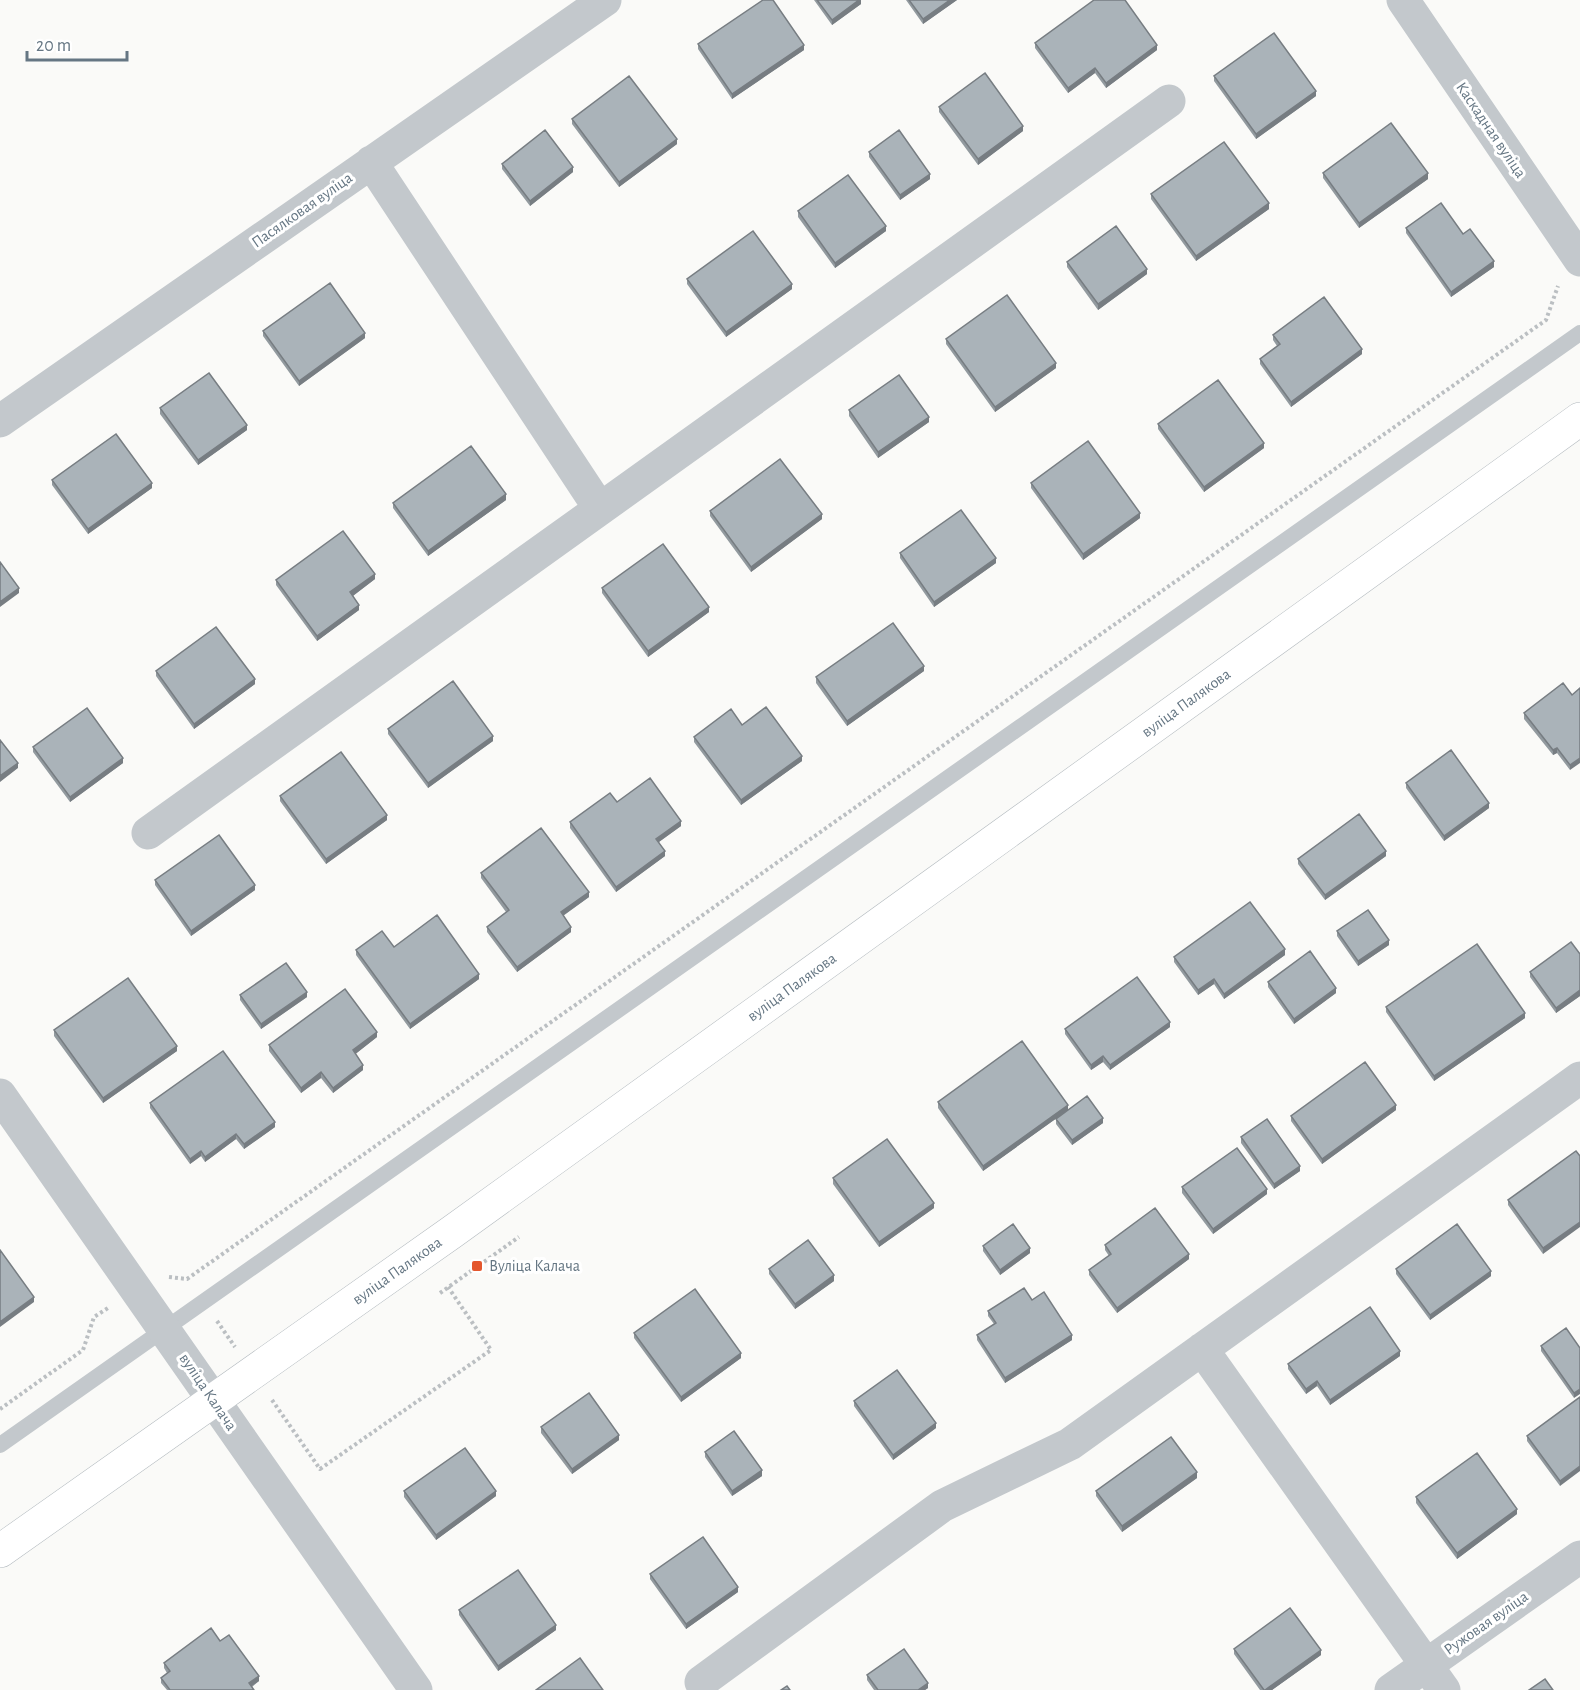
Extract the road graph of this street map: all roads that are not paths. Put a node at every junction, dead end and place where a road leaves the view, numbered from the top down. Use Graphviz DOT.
graph roads {
  1 [pos="605,0"];
  2 [pos="1403,0"];
  3 [pos="1168,101"];
  4 [pos="372,162"];
  5 [pos="1571,267"];
  6 [pos="1580,333"];
  7 [pos="1580,419"];
  8 [pos="0,421"];
  9 [pos="600,509"];
  10 [pos="148,833"];
  11 [pos="1580,1078"];
  12 [pos="0,1095"];
  13 [pos="165,1330"];
  14 [pos="1202,1349"];
  15 [pos="214,1402"];
  16 [pos="0,1445"];
  17 [pos="0,1551"];
  18 [pos="1580,1557"];
  19 [pos="1435,1677"];
  20 [pos="701,1682"];
  21 [pos="416,1690"];
  22 [pos="1391,1690"];
  1 -- 4 [label="street, Пасялковая вуліца"];
  2 -- 5 [label="street, Каскадная вуліца"];
  3 -- 9 [label="street"];
  4 -- 8 [label="street, Пасялковая вуліца"];
  4 -- 9 [label="street"];
  6 -- 13 [label="lane"];
  7 -- 15 [label="street, вуліца Палякова"];
  9 -- 10 [label="street"];
  11 -- 14 [label="street"];
  12 -- 13 [label="street, вуліца Калача"];
  13 -- 15 [label="street, вуліца Калача"];
  13 -- 16 [label="lane"];
  14 -- 19 [label="street"];
  14 -- 20 [label="street"];
  15 -- 17 [label="street, вуліца Палякова"];
  15 -- 21 [label="street, вуліца Калача"];
  18 -- 19 [label="street, Ружовая вуліца"];
  19 -- 22 [label="street, Ружовая вуліца"];
}
